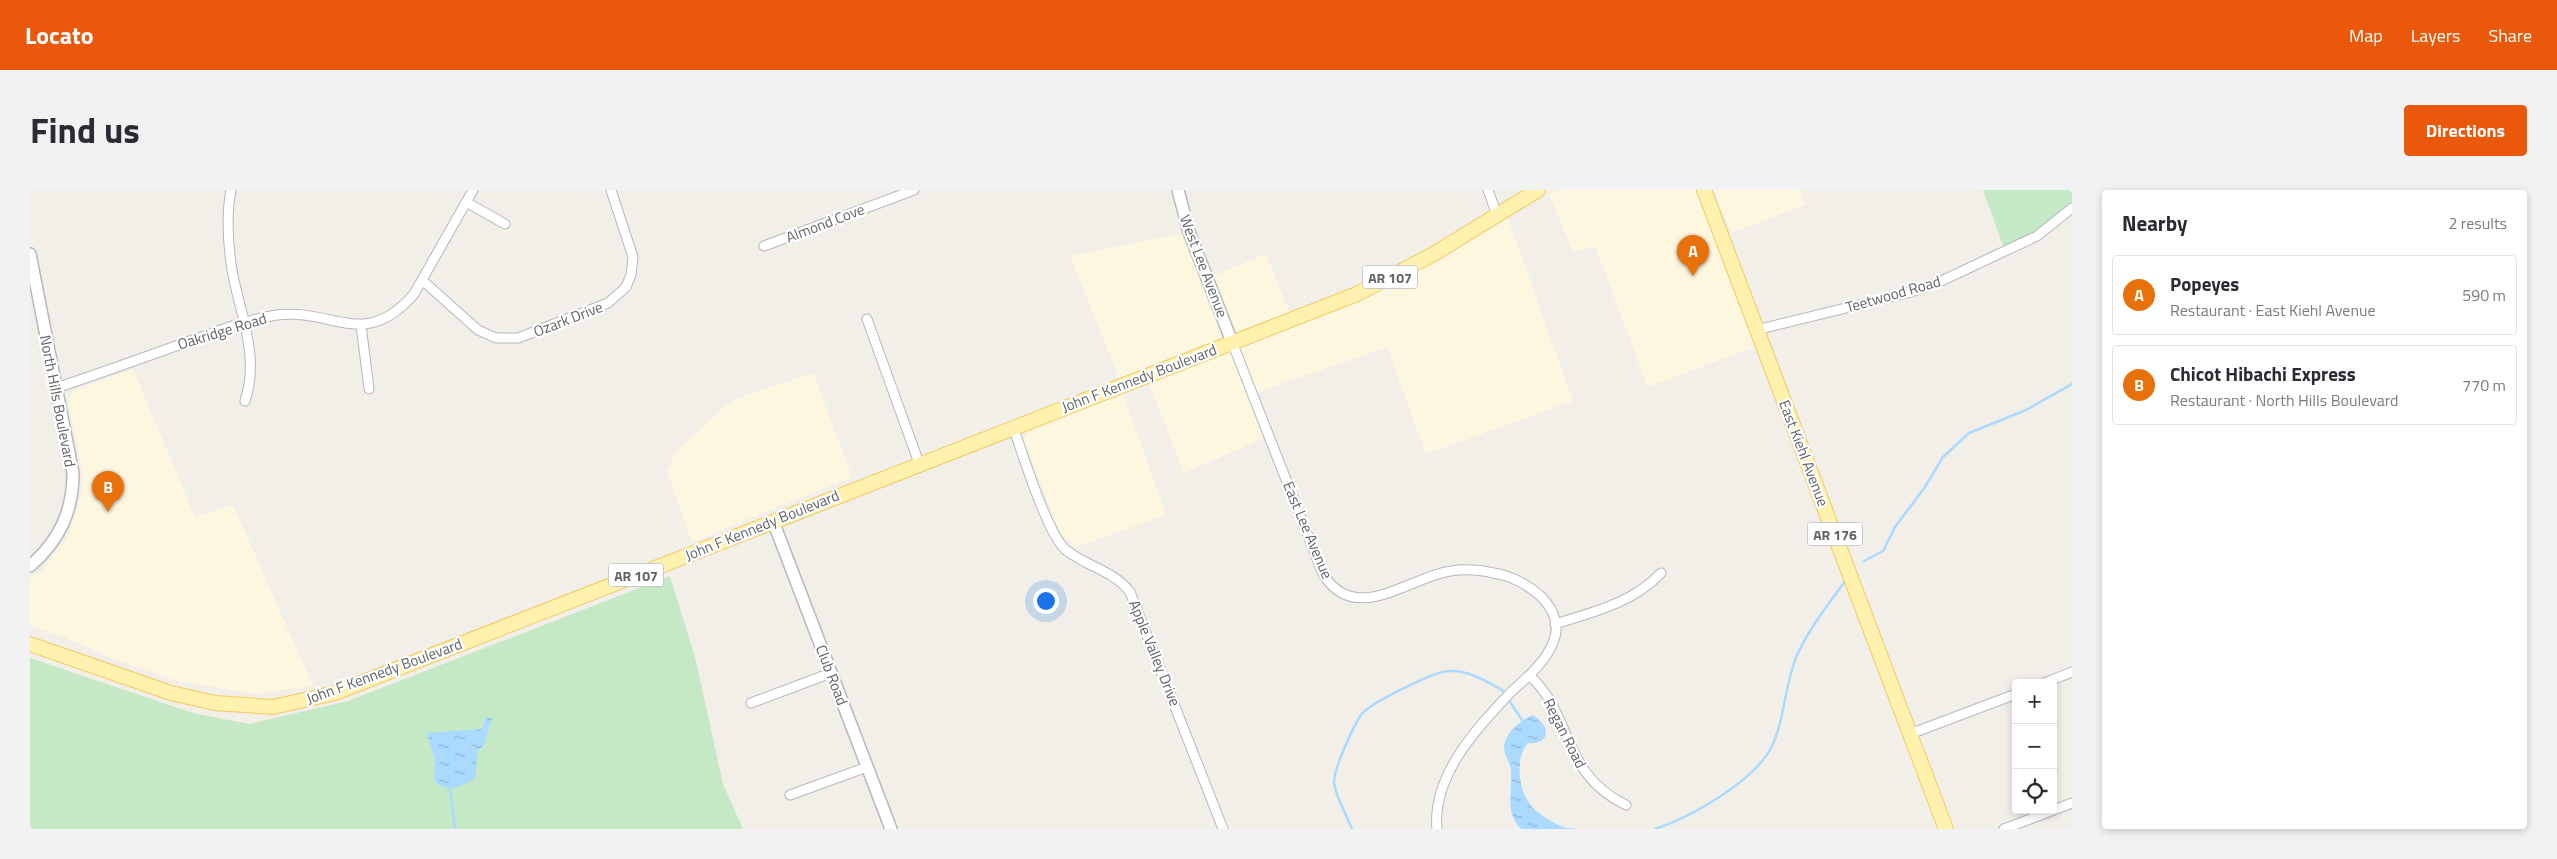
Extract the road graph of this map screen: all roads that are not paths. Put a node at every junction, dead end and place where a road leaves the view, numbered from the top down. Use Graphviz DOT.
graph roads {
  1 [pos="230,190"];
  2 [pos="473,190"];
  3 [pos="611,190"];
  4 [pos="914,190"];
  5 [pos="1178,190"];
  6 [pos="1488,190"];
  7 [pos="1538,190"];
  8 [pos="1704,190"];
  9 [pos="466,202"];
  10 [pos="2072,208"];
  11 [pos="1497,215"];
  12 [pos="506,224"];
  13 [pos="764,246"];
  14 [pos="30,254"];
  15 [pos="422,280"];
  16 [pos="867,320"];
  17 [pos="245,321"];
  18 [pos="361,325"];
  19 [pos="1756,330"];
  20 [pos="1232,342"];
  21 [pos="56,388"];
  22 [pos="369,389"];
  23 [pos="245,401"];
  24 [pos="1013,427"];
  25 [pos="919,462"];
  26 [pos="773,521"];
  27 [pos="30,566"];
  28 [pos="1661,573"];
  29 [pos="1556,624"];
  30 [pos="30,644"];
  31 [pos="2072,672"];
  32 [pos="831,673"];
  33 [pos="1530,676"];
  34 [pos="2054,679"];
  35 [pos="2012,696"];
  36 [pos="751,703"];
  37 [pos="1910,734"];
  38 [pos="867,766"];
  39 [pos="790,796"];
  40 [pos="2072,803"];
  41 [pos="1626,805"];
  42 [pos="891,829"];
  43 [pos="1223,829"];
  44 [pos="1437,829"];
  45 [pos="1946,829"];
  46 [pos="2004,829"];
  1 -- 17 [label="street"];
  2 -- 9 [label="street, Oakridge Road"];
  3 -- 15 [label="street, Ozark Drive"];
  4 -- 13 [label="street, Almond Cove"];
  5 -- 20 [label="street, West Lee Avenue"];
  6 -- 11 [label="street"];
  7 -- 11 [label="main road, AR 107"];
  8 -- 19 [label="main road, East Kiehl Avenue / AR 176"];
  9 -- 12 [label="street"];
  9 -- 15 [label="street, Oakridge Road"];
  10 -- 19 [label="street, Teetwood Road"];
  11 -- 20 [label="main road, AR 107"];
  14 -- 21 [label="street, North Hills Boulevard"];
  15 -- 18 [label="street, Oakridge Road"];
  16 -- 25 [label="street"];
  17 -- 18 [label="street, Oakridge Road"];
  17 -- 21 [label="street, Oakridge Road"];
  17 -- 23 [label="street"];
  18 -- 22 [label="street"];
  19 -- 37 [label="main road, East Kiehl Avenue / AR 176"];
  20 -- 24 [label="main road, John F Kennedy Boulevard / AR 107"];
  20 -- 29 [label="street, East Lee Avenue"];
  21 -- 27 [label="street, North Hills Boulevard"];
  24 -- 25 [label="main road, John F Kennedy Boulevard / AR 107"];
  24 -- 43 [label="street, Apple Valley Drive"];
  25 -- 26 [label="main road, John F Kennedy Boulevard / AR 107"];
  26 -- 30 [label="main road, John F Kennedy Boulevard / AR 107"];
  26 -- 32 [label="street, Club Road"];
  28 -- 29 [label="street"];
  29 -- 33 [label="street"];
  31 -- 34 [label="street"];
  32 -- 36 [label="street"];
  32 -- 38 [label="street, Club Road"];
  33 -- 41 [label="street, Regan Road"];
  33 -- 44 [label="street"];
  35 -- 37 [label="street"];
  37 -- 45 [label="main road, East Kiehl Avenue / AR 176"];
  38 -- 39 [label="street"];
  38 -- 42 [label="street, Club Road"];
  40 -- 46 [label="street"];
}
